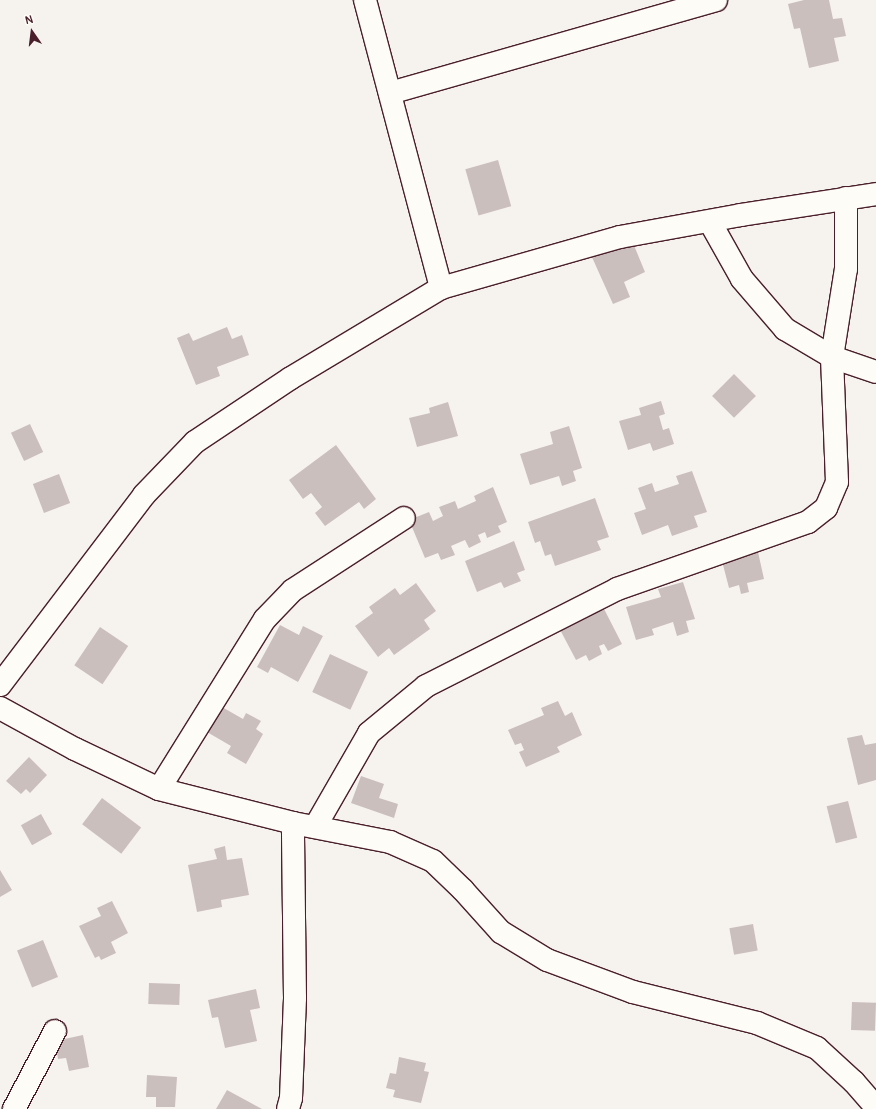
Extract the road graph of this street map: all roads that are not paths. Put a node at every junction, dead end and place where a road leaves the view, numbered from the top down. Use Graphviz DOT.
graph roads {
  1 [pos="365,0"];
  2 [pos="716,0"];
  3 [pos="390,94"];
  4 [pos="876,194"];
  5 [pos="846,198"];
  6 [pos="710,222"];
  7 [pos="441,288"];
  8 [pos="832,357"];
  9 [pos="876,372"];
  10 [pos="404,518"];
  11 [pos="0,685"];
  12 [pos="0,708"];
  13 [pos="159,789"];
  14 [pos="293,823"];
  15 [pos="315,827"];
  16 [pos="55,1031"];
  17 [pos="876,1107"];
  18 [pos="14,1109"];
  19 [pos="288,1109"];
  1 -- 3 [label="street"];
  2 -- 3 [label="street"];
  3 -- 7 [label="street"];
  4 -- 5 [label="street"];
  5 -- 6 [label="street"];
  5 -- 8 [label="street"];
  6 -- 7 [label="street"];
  6 -- 8 [label="street"];
  7 -- 11 [label="street"];
  8 -- 9 [label="street"];
  8 -- 15 [label="street"];
  10 -- 13 [label="street"];
  12 -- 13 [label="street"];
  13 -- 14 [label="street"];
  14 -- 15 [label="street"];
  14 -- 19 [label="street"];
  15 -- 17 [label="street"];
  16 -- 18 [label="street"];
}
